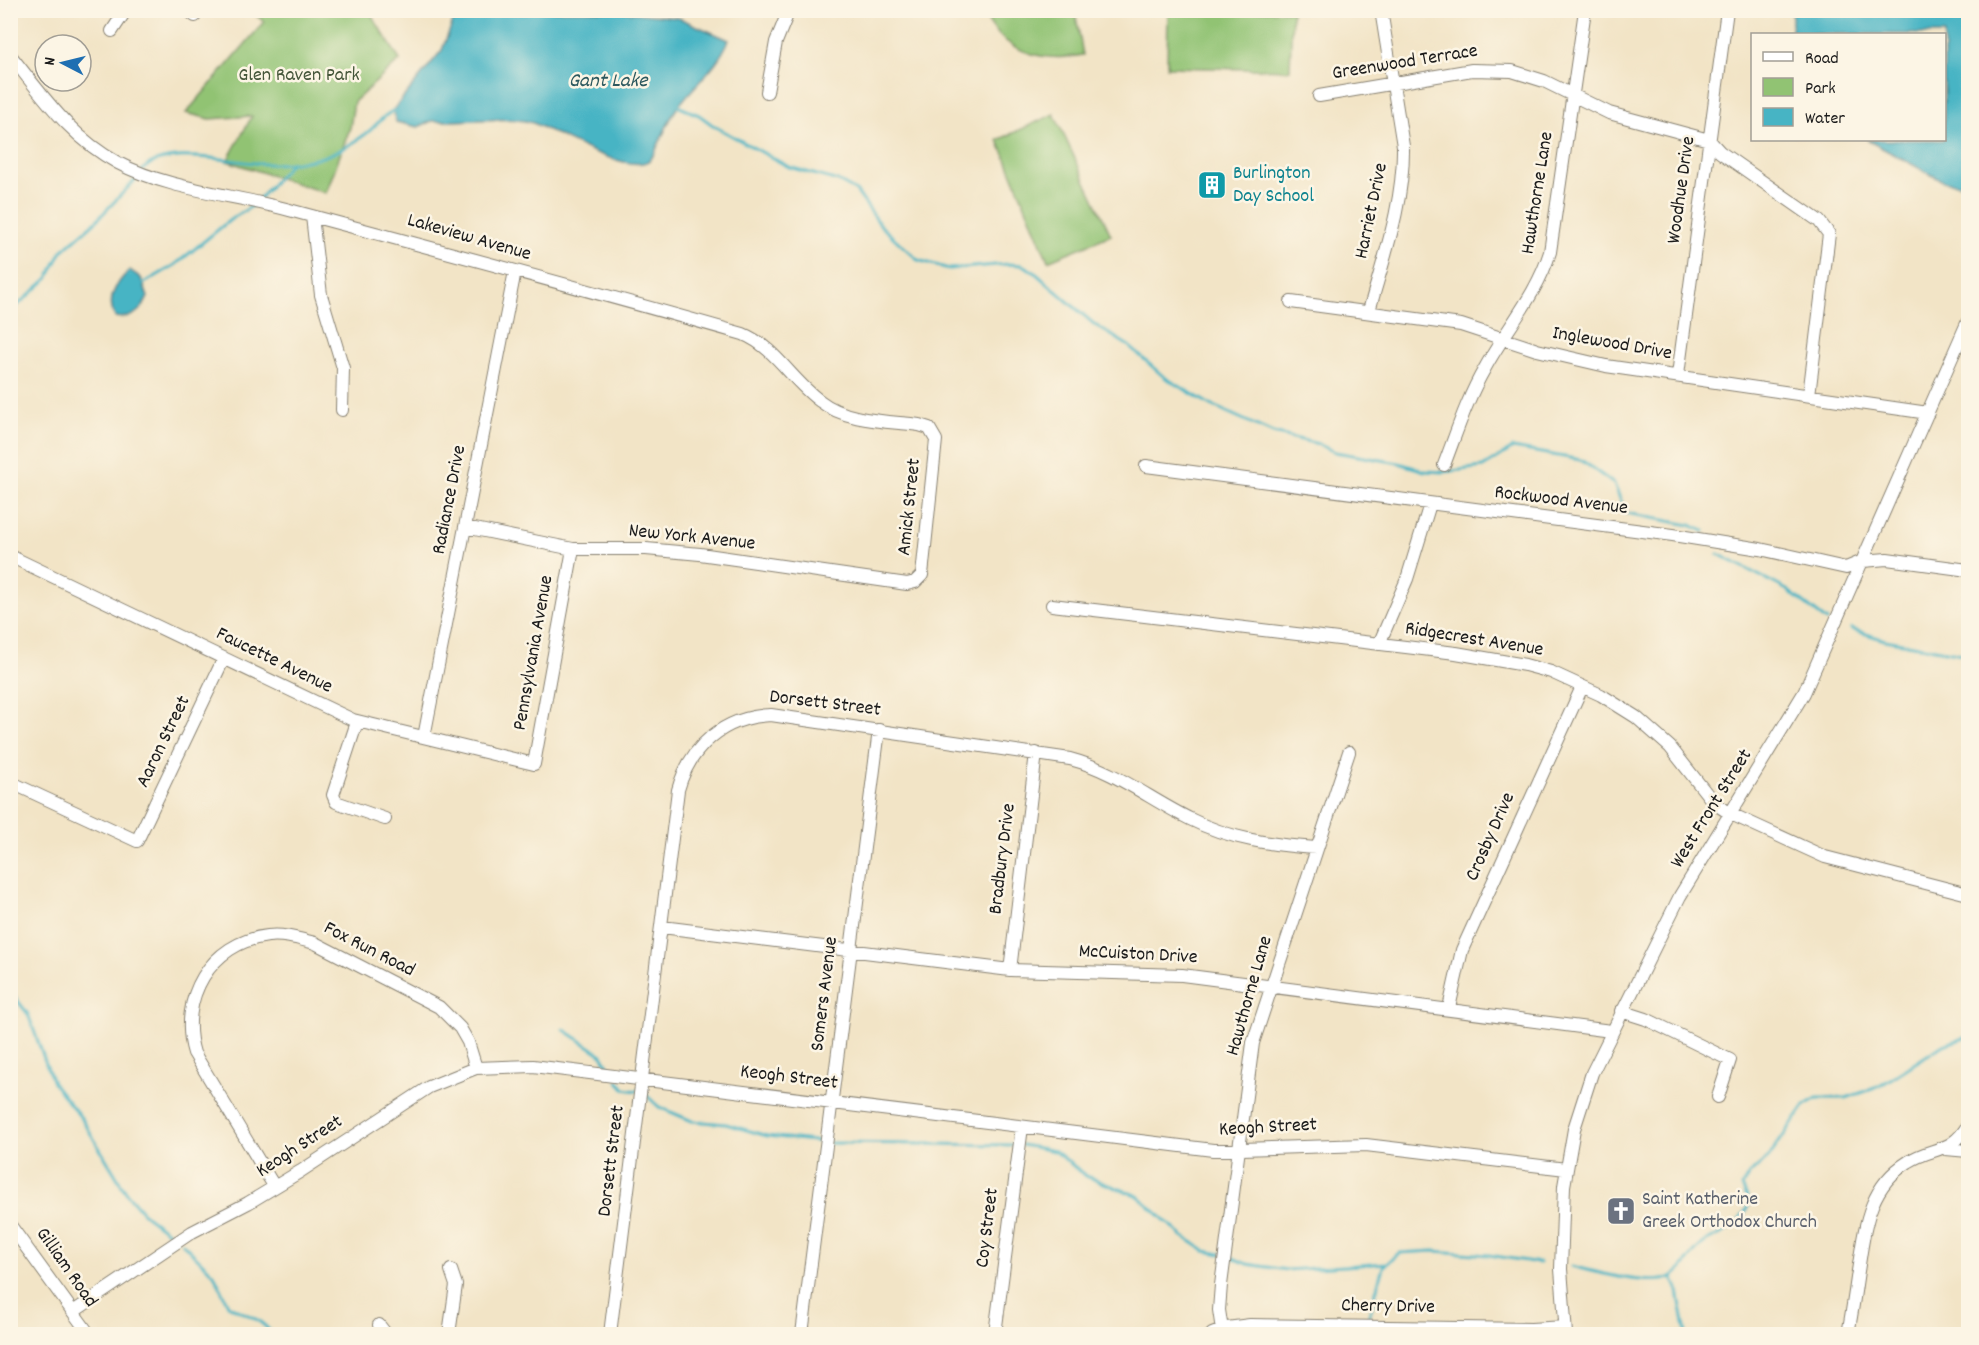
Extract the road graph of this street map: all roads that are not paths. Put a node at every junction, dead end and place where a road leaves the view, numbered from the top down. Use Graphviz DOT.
graph roads {
  1 [pos="126,10"];
  2 [pos="789,10"];
  3 [pos="1381,10"];
  4 [pos="1585,10"];
  5 [pos="1727,10"];
  6 [pos="112,31"];
  7 [pos="10,55"];
  8 [pos="1394,84"];
  9 [pos="767,93"];
  10 [pos="1319,96"];
  11 [pos="1572,96"];
  12 [pos="1709,140"];
  13 [pos="312,216"];
  14 [pos="515,271"];
  15 [pos="1291,302"];
  16 [pos="1369,311"];
  17 [pos="1968,321"];
  18 [pos="1503,338"];
  19 [pos="1678,375"];
  20 [pos="1809,395"];
  21 [pos="342,410"];
  22 [pos="1928,414"];
  23 [pos="933,433"];
  24 [pos="1444,465"];
  25 [pos="1146,466"];
  26 [pos="1430,504"];
  27 [pos="465,527"];
  28 [pos="573,549"];
  29 [pos="10,556"];
  30 [pos="1863,561"];
  31 [pos="1968,570"];
  32 [pos="915,582"];
  33 [pos="1052,605"];
  34 [pos="1379,644"];
  35 [pos="224,658"];
  36 [pos="1582,687"];
  37 [pos="357,722"];
  38 [pos="879,730"];
  39 [pos="424,737"];
  40 [pos="1349,752"];
  41 [pos="1036,753"];
  42 [pos="534,764"];
  43 [pos="10,782"];
  44 [pos="1731,814"];
  45 [pos="385,819"];
  46 [pos="1316,848"];
  47 [pos="1968,894"];
  48 [pos="662,927"];
  49 [pos="851,950"];
  50 [pos="1010,970"];
  51 [pos="1270,986"];
  52 [pos="1449,1008"];
  53 [pos="1621,1011"];
  54 [pos="1611,1031"];
  55 [pos="476,1068"];
  56 [pos="642,1079"];
  57 [pos="1718,1097"];
  58 [pos="832,1102"];
  59 [pos="1968,1125"];
  60 [pos="1022,1127"];
  61 [pos="1946,1149"];
  62 [pos="1239,1151"];
  63 [pos="1968,1151"];
  64 [pos="1566,1169"];
  65 [pos="274,1186"];
  66 [pos="10,1225"];
  67 [pos="451,1270"];
  68 [pos="73,1312"];
  69 [pos="1565,1331"];
  70 [pos="1217,1332"];
  71 [pos="88,1335"];
  72 [pos="449,1335"];
  73 [pos="610,1335"];
  74 [pos="802,1335"];
  75 [pos="995,1335"];
  76 [pos="1848,1335"];
  1 -- 6 [label="street"];
  2 -- 9 [label="street"];
  3 -- 8 [label="street, Harriet Drive"];
  4 -- 11 [label="street, Hawthorne Lane"];
  5 -- 12 [label="street, Woodhue Drive"];
  7 -- 13 [label="street, Lakeview Avenue"];
  8 -- 10 [label="street, Greenwood Terrace"];
  8 -- 11 [label="street, Greenwood Terrace"];
  8 -- 16 [label="street, Harriet Drive"];
  11 -- 12 [label="street, Greenwood Terrace"];
  11 -- 18 [label="street, Hawthorne Lane"];
  12 -- 19 [label="street, Woodhue Drive"];
  12 -- 20 [label="street, Greenwood Terrace"];
  13 -- 14 [label="street, Lakeview Avenue"];
  13 -- 21 [label="street"];
  14 -- 23 [label="street, Lakeview Avenue"];
  14 -- 27 [label="street, Radiance Drive"];
  15 -- 16 [label="street, Inglewood Drive"];
  16 -- 18 [label="street, Inglewood Drive"];
  17 -- 22 [label="street, West Front Street"];
  18 -- 19 [label="street, Inglewood Drive"];
  18 -- 24 [label="street, Hawthorne Lane"];
  19 -- 20 [label="street, Inglewood Drive"];
  20 -- 22 [label="street, Inglewood Drive"];
  22 -- 30 [label="street, West Front Street"];
  23 -- 32 [label="street, Amick Street"];
  25 -- 26 [label="street, Rockwood Avenue"];
  26 -- 30 [label="street, Rockwood Avenue"];
  26 -- 34 [label="street"];
  27 -- 28 [label="street, New York Avenue"];
  27 -- 39 [label="street, Radiance Drive"];
  28 -- 32 [label="street, New York Avenue"];
  28 -- 42 [label="street, Pennsylvania Avenue"];
  29 -- 35 [label="street, Faucette Avenue"];
  30 -- 31 [label="street, Rockwood Avenue"];
  30 -- 44 [label="street, West Front Street"];
  33 -- 34 [label="street, Ridgecrest Avenue"];
  34 -- 36 [label="street, Ridgecrest Avenue"];
  35 -- 37 [label="street, Faucette Avenue"];
  35 -- 43 [label="street, Aaron Street"];
  36 -- 44 [label="street, Ridgecrest Avenue"];
  36 -- 52 [label="street, Crosby Drive"];
  37 -- 39 [label="street, Faucette Avenue"];
  37 -- 45 [label="street"];
  38 -- 41 [label="street, Dorsett Street"];
  38 -- 48 [label="street, Dorsett Street"];
  38 -- 49 [label="street, Somers Avenue"];
  39 -- 42 [label="street, Faucette Avenue"];
  40 -- 46 [label="street, Hawthorne Lane"];
  41 -- 46 [label="street, Dorsett Street"];
  41 -- 50 [label="street, Bradbury Drive"];
  44 -- 47 [label="street, Ridgecrest Avenue"];
  44 -- 53 [label="street, West Front Street"];
  46 -- 51 [label="street, Hawthorne Lane"];
  48 -- 49 [label="street, McCuiston Drive"];
  48 -- 56 [label="street, Dorsett Street"];
  49 -- 50 [label="street, McCuiston Drive"];
  49 -- 58 [label="street, Somers Avenue"];
  50 -- 51 [label="street, McCuiston Drive"];
  51 -- 52 [label="street, McCuiston Drive"];
  51 -- 62 [label="street, Hawthorne Lane"];
  52 -- 54 [label="street, McCuiston Drive"];
  53 -- 54 [label="street, West Front Street"];
  53 -- 57 [label="street"];
  54 -- 64 [label="street, West Front Street"];
  55 -- 56 [label="street, Keogh Street"];
  55 -- 65 [label="street, Keogh Street"];
  55 -- 65 [label="street, Fox Run Road"];
  56 -- 58 [label="street, Keogh Street"];
  56 -- 73 [label="street, Dorsett Street"];
  58 -- 60 [label="street, Keogh Street"];
  58 -- 74 [label="street, Somers Avenue"];
  59 -- 61 [label="street"];
  60 -- 62 [label="street, Keogh Street"];
  60 -- 75 [label="street, Coy Street"];
  61 -- 63 [label="street"];
  61 -- 76 [label="street"];
  62 -- 64 [label="street, Keogh Street"];
  62 -- 70 [label="street, Hawthorne Lane"];
  64 -- 69 [label="street, West Front Street"];
  65 -- 68 [label="street, Keogh Street"];
  66 -- 68 [label="street, Gilliam Road"];
  67 -- 72 [label="street"];
  68 -- 71 [label="street, Gilliam Road"];
  69 -- 70 [label="street, Cherry Drive"];
}
